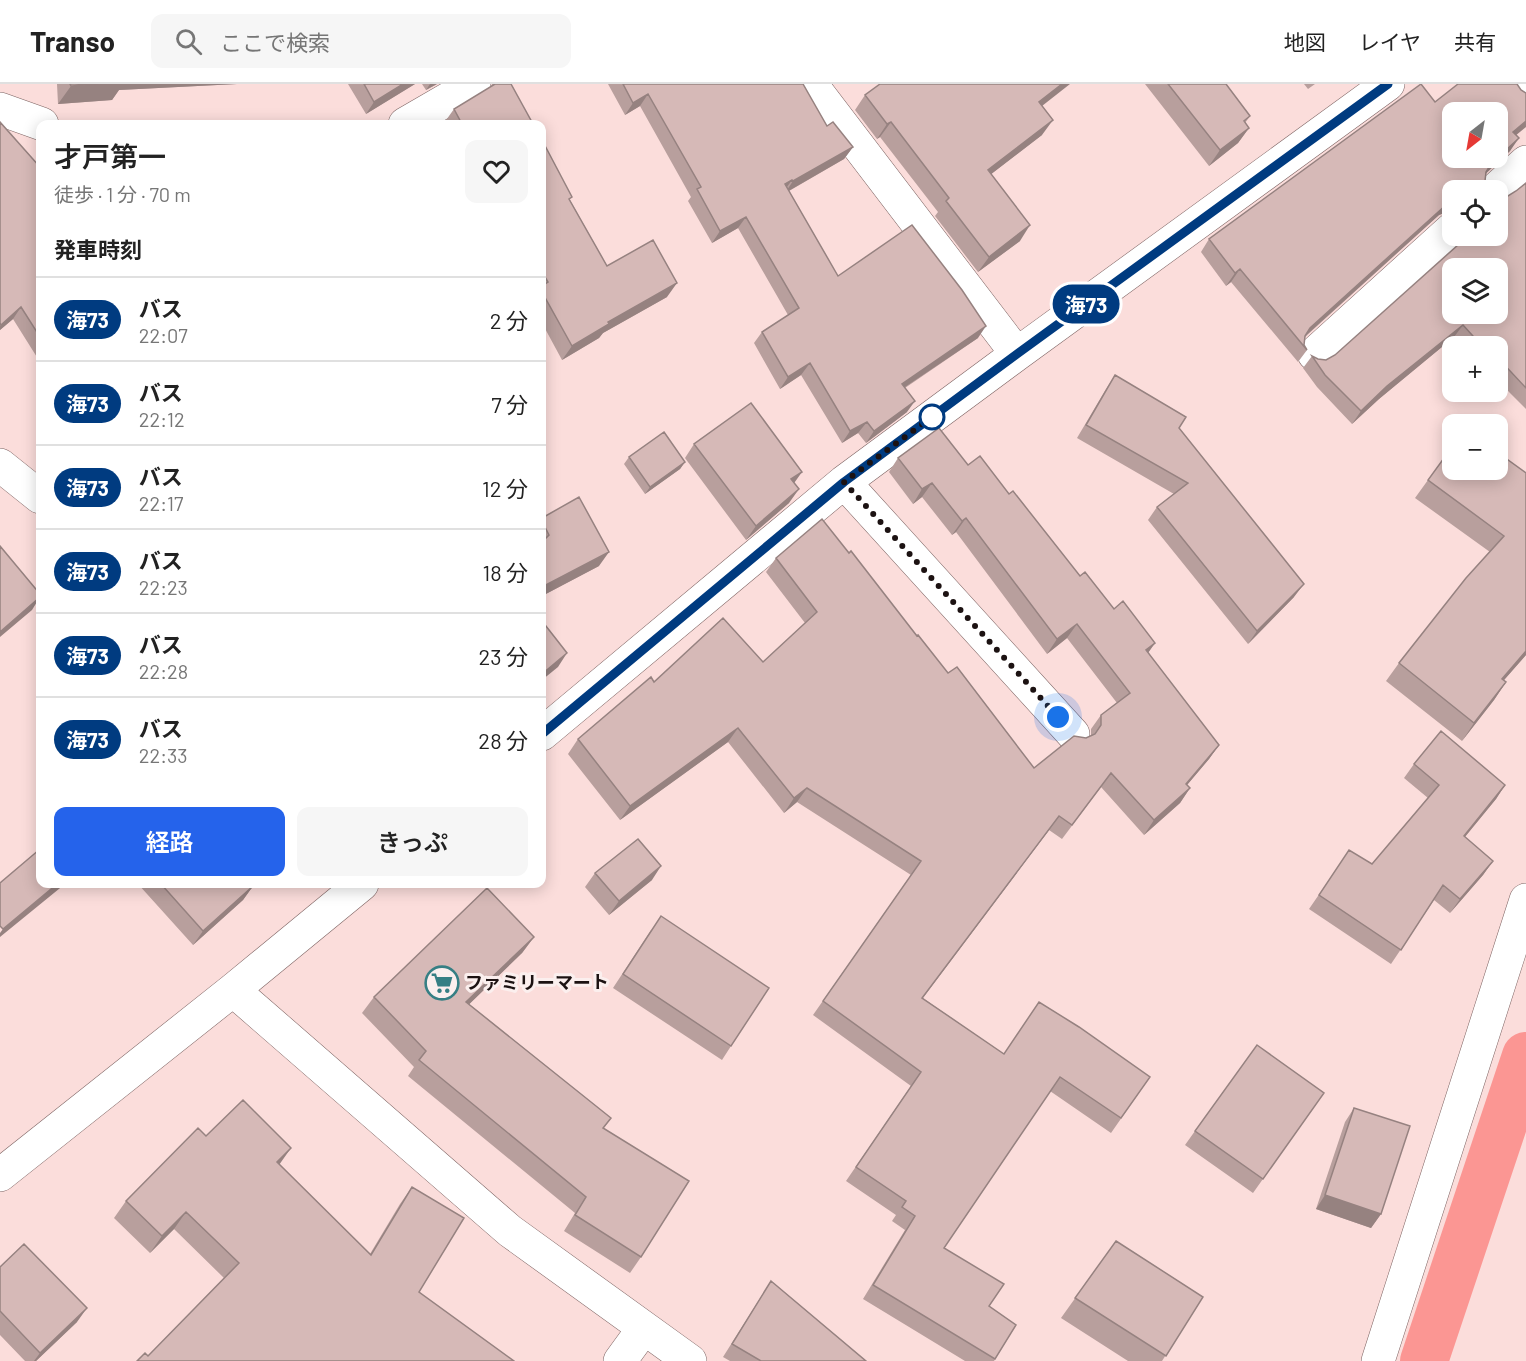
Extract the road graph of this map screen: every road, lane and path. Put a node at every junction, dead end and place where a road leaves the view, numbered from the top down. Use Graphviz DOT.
graph roads {
  1 [pos="474,84"];
  2 [pos="811,84"];
  3 [pos="1388,84"];
  4 [pos="1521,84"];
  5 [pos="1526,90"];
  6 [pos="0,110"];
  7 [pos="412,120"];
  8 [pos="36,122"];
  9 [pos="1526,162"];
  10 [pos="1506,180"];
  11 [pos="1442,238"];
  12 [pos="1017,354"];
  13 [pos="1314,354"];
  14 [pos="0,465"];
  15 [pos="844,482"];
  16 [pos="36,494"];
  17 [pos="546,731"];
  18 [pos="1073,734"];
  19 [pos="357,888"];
  20 [pos="1526,900"];
  21 [pos="232,990"];
  22 [pos="0,1175"];
  23 [pos="644,1328"];
  24 [pos="620,1361"];
  25 [pos="690,1361"];
  26 [pos="1378,1361"];
  1 -- 7 [label="street"];
  2 -- 12 [label="street"];
  3 -- 12 [label="street"];
  4 -- 5 [label="street"];
  6 -- 8 [label="street"];
  9 -- 10 [label="street"];
  11 -- 13 [label="street"];
  12 -- 15 [label="street"];
  14 -- 16 [label="street"];
  15 -- 17 [label="street"];
  15 -- 18 [label="street"];
  19 -- 21 [label="street"];
  20 -- 26 [label="street"];
  21 -- 22 [label="street"];
  21 -- 23 [label="street"];
  23 -- 24 [label="street"];
  23 -- 25 [label="street"];
}
